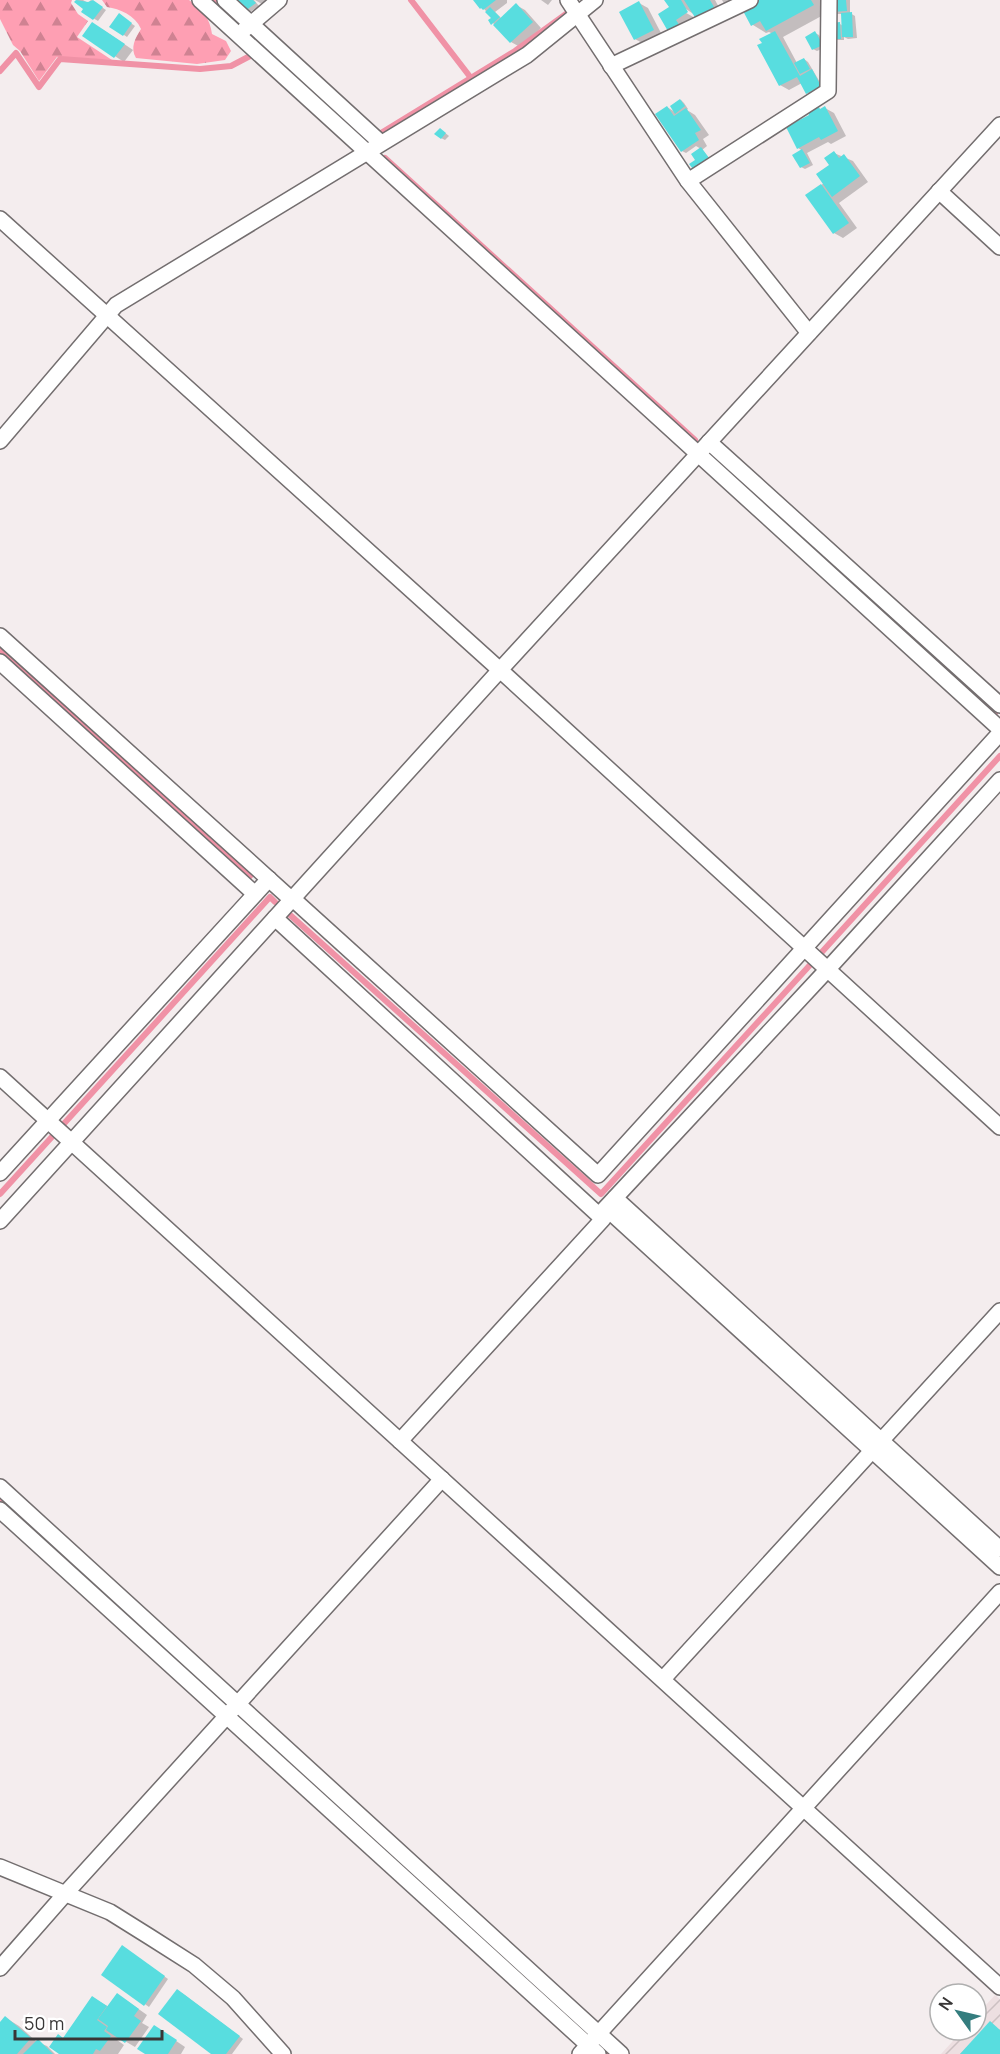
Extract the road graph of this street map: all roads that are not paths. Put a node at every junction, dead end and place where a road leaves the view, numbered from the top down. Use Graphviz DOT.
graph roads {
  1 [pos="200,0"];
  2 [pos="225,0"];
  3 [pos="279,0"];
  4 [pos="568,0"];
  5 [pos="595,0"];
  6 [pos="750,0"];
  7 [pos="829,0"];
  8 [pos="579,15"];
  9 [pos="251,23"];
  10 [pos="238,34"];
  11 [pos="611,66"];
  12 [pos="1000,125"];
  13 [pos="381,143"];
  14 [pos="367,152"];
  15 [pos="688,181"];
  16 [pos="939,191"];
  17 [pos="0,219"];
  18 [pos="1000,247"];
  19 [pos="106,316"];
  20 [pos="809,333"];
  21 [pos="0,441"];
  22 [pos="709,442"];
  23 [pos="698,454"];
  24 [pos="0,636"];
  25 [pos="0,662"];
  26 [pos="500,670"];
  27 [pos="1000,705"];
  28 [pos="1000,731"];
  29 [pos="1000,780"];
  30 [pos="269,879"];
  31 [pos="255,894"];
  32 [pos="292,899"];
  33 [pos="274,918"];
  34 [pos="804,949"];
  35 [pos="827,970"];
  36 [pos="0,1077"];
  37 [pos="50,1123"];
  38 [pos="1000,1127"];
  39 [pos="68,1139"];
  40 [pos="0,1173"];
  41 [pos="607,1207"];
  42 [pos="0,1221"];
  43 [pos="1000,1311"];
  44 [pos="400,1441"];
  45 [pos="876,1446"];
  46 [pos="442,1479"];
  47 [pos="0,1487"];
  48 [pos="0,1509"];
  49 [pos="1000,1549"];
  50 [pos="1000,1567"];
  51 [pos="1000,1592"];
  52 [pos="663,1679"];
  53 [pos="237,1704"];
  54 [pos="226,1716"];
  55 [pos="804,1807"];
  56 [pos="0,1867"];
  57 [pos="65,1894"];
  58 [pos="0,1968"];
  59 [pos="1000,1987"];
  60 [pos="598,2033"];
  61 [pos="588,2051"];
  62 [pos="283,2054"];
  63 [pos="621,2054"];
  1 -- 10 [label="street"];
  2 -- 9 [label="street"];
  3 -- 9 [label="street"];
  4 -- 8 [label="street"];
  5 -- 8 [label="street"];
  6 -- 11 [label="street"];
  7 -- 15 [label="street"];
  8 -- 11 [label="street"];
  8 -- 13 [label="street"];
  9 -- 10 [label="street"];
  9 -- 13 [label="street"];
  10 -- 14 [label="street"];
  11 -- 15 [label="street"];
  12 -- 16 [label="street"];
  13 -- 14 [label="street"];
  14 -- 19 [label="street"];
  14 -- 23 [label="street"];
  15 -- 20 [label="street"];
  16 -- 18 [label="street"];
  16 -- 20 [label="street"];
  17 -- 19 [label="street"];
  19 -- 21 [label="street"];
  19 -- 26 [label="street"];
  20 -- 22 [label="street"];
  22 -- 23 [label="street"];
  22 -- 27 [label="street"];
  23 -- 26 [label="street"];
  23 -- 28 [label="street"];
  24 -- 30 [label="street"];
  25 -- 31 [label="street"];
  26 -- 32 [label="street"];
  26 -- 34 [label="street"];
  28 -- 34 [label="street"];
  29 -- 35 [label="street"];
  30 -- 31 [label="street"];
  30 -- 32 [label="street"];
  31 -- 37 [label="street"];
  32 -- 33 [label="street"];
  32 -- 34 [label="street"];
  33 -- 39 [label="street"];
  33 -- 41 [label="street"];
  34 -- 35 [label="street"];
  35 -- 38 [label="street"];
  35 -- 41 [label="street"];
  36 -- 37 [label="street"];
  37 -- 39 [label="street"];
  37 -- 40 [label="street"];
  39 -- 42 [label="street"];
  39 -- 44 [label="street"];
  41 -- 44 [label="street"];
  41 -- 45 [label="street"];
  43 -- 45 [label="street"];
  44 -- 46 [label="street"];
  45 -- 49 [label="street"];
  45 -- 50 [label="street"];
  45 -- 52 [label="street"];
  46 -- 52 [label="street"];
  46 -- 53 [label="street"];
  47 -- 53 [label="street"];
  48 -- 54 [label="street"];
  51 -- 55 [label="street"];
  52 -- 55 [label="street"];
  53 -- 54 [label="street"];
  53 -- 60 [label="street"];
  54 -- 57 [label="street"];
  54 -- 61 [label="street"];
  55 -- 59 [label="street"];
  55 -- 60 [label="street"];
  56 -- 57 [label="street"];
  57 -- 58 [label="street"];
  57 -- 62 [label="street"];
  60 -- 61 [label="street"];
  60 -- 63 [label="street"];
}
